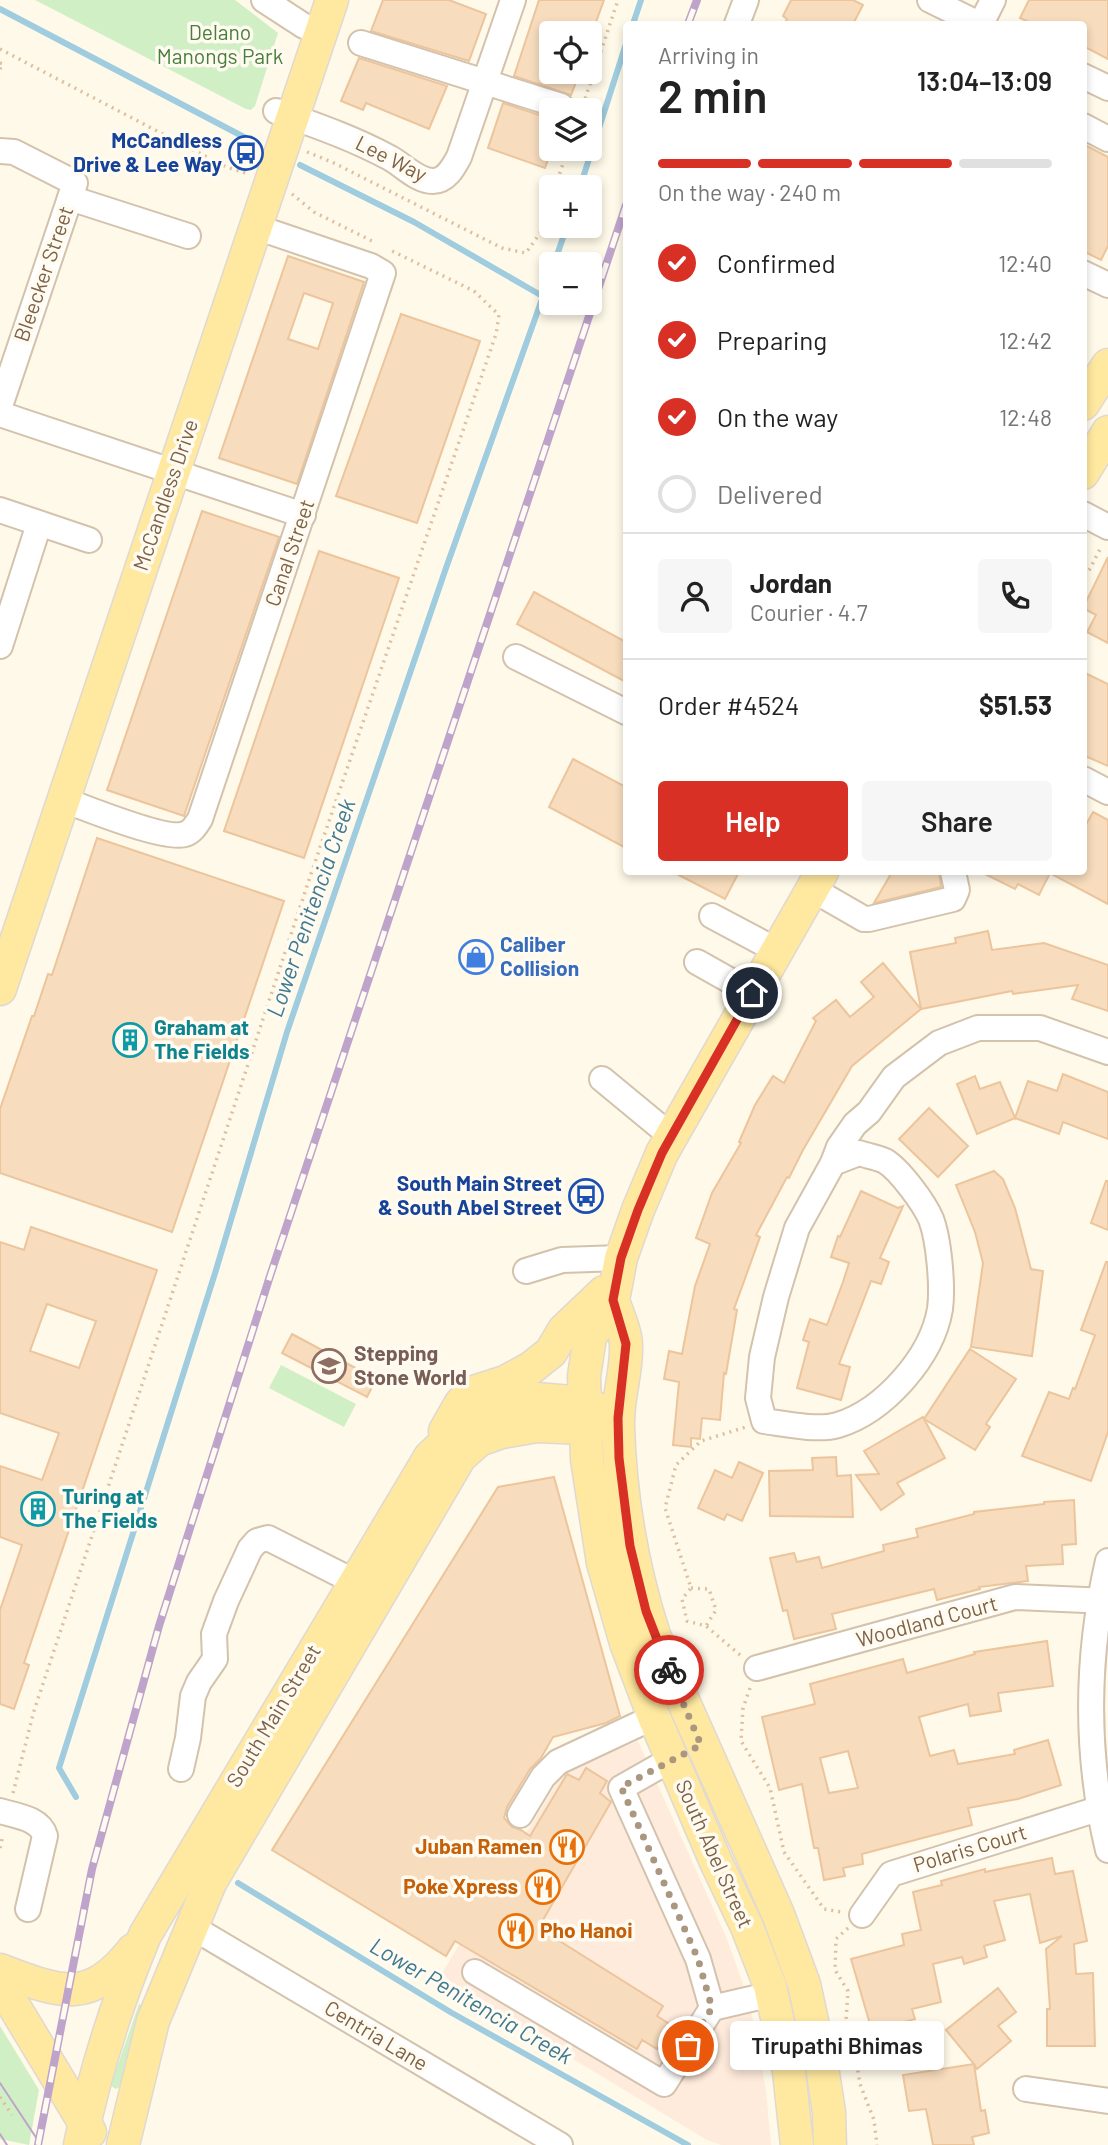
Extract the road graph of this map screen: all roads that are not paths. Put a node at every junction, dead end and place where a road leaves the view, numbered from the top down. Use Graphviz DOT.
graph roads {
  1 [pos="264,0"];
  2 [pos="332,0"];
  3 [pos="513,0"];
  4 [pos="746,0"];
  5 [pos="930,0"];
  6 [pos="993,0"];
  7 [pos="309,13"];
  8 [pos="738,21"];
  9 [pos="974,21"];
  10 [pos="982,21"];
  11 [pos="361,43"];
  12 [pos="1087,78"];
  13 [pos="485,83"];
  14 [pos="1108,88"];
  15 [pos="539,99"];
  16 [pos="284,114"];
  17 [pos="1087,128"];
  18 [pos="1108,139"];
  19 [pos="0,151"];
  20 [pos="72,190"];
  21 [pos="256,226"];
  22 [pos="188,236"];
  23 [pos="1087,275"];
  24 [pos="1108,285"];
  25 [pos="1108,365"];
  26 [pos="1087,398"];
  27 [pos="0,406"];
  28 [pos="0,414"];
  29 [pos="1108,432"];
  30 [pos="1087,466"];
  31 [pos="165,469"];
  32 [pos="0,510"];
  33 [pos="303,515"];
  34 [pos="1087,518"];
  35 [pos="39,524"];
  36 [pos="1105,535"];
  37 [pos="89,540"];
  38 [pos="0,646"];
  39 [pos="516,657"];
  40 [pos="623,710"];
  41 [pos="1087,781"];
  42 [pos="1108,792"];
  43 [pos="64,800"];
  44 [pos="954,875"];
  45 [pos="817,880"];
  46 [pos="712,916"];
  47 [pos="0,933"];
  48 [pos="776,950"];
  49 [pos="696,962"];
  50 [pos="0,989"];
  51 [pos="752,993"];
  52 [pos="1108,1052"];
  53 [pos="602,1079"];
  54 [pos="869,1112"];
  55 [pos="671,1136"];
  56 [pos="884,1161"];
  57 [pos="833,1163"];
  58 [pos="526,1271"];
  59 [pos="617,1278"];
  60 [pos="584,1416"];
  61 [pos="618,1418"];
  62 [pos="430,1457"];
  63 [pos="1108,1561"];
  64 [pos="355,1582"];
  65 [pos="1104,1600"];
  66 [pos="757,1668"];
  67 [pos="291,1715"];
  68 [pos="654,1717"];
  69 [pos="701,1745"];
  70 [pos="672,1759"];
  71 [pos="181,1769"];
  72 [pos="1098,1809"];
  73 [pos="4,1812"];
  74 [pos="520,1815"];
  75 [pos="1108,1850"];
  76 [pos="28,1909"];
  77 [pos="862,1915"];
  78 [pos="192,1927"];
  79 [pos="145,1935"];
  80 [pos="0,1970"];
  81 [pos="475,1972"];
  82 [pos="0,1983"];
  83 [pos="804,1984"];
  84 [pos="772,1994"];
  85 [pos="712,2008"];
  86 [pos="1026,2089"];
  87 [pos="1108,2101"];
  88 [pos="88,2138"];
  89 [pos="123,2145"];
  90 [pos="561,2145"];
  91 [pos="797,2145"];
  92 [pos="830,2145"];
  1 -- 7 [label="street"];
  2 -- 16 [label="main road, McCandless Drive"];
  3 -- 13 [label="street, Lee Way"];
  4 -- 8 [label="street"];
  5 -- 9 [label="street"];
  6 -- 10 [label="street"];
  7 -- 16 [label="main road, McCandless Drive"];
  11 -- 13 [label="street"];
  12 -- 14 [label="street"];
  13 -- 15 [label="street"];
  13 -- 16 [label="street, Lee Way"];
  16 -- 21 [label="main road, McCandless Drive"];
  16 -- 31 [label="main road, McCandless Drive"];
  17 -- 18 [label="street"];
  19 -- 20 [label="street"];
  20 -- 22 [label="street"];
  20 -- 27 [label="street, Bleecker Street"];
  21 -- 31 [label="main road, McCandless Drive"];
  21 -- 33 [label="street, Canal Street"];
  23 -- 24 [label="street"];
  25 -- 26 [label="main road"];
  28 -- 31 [label="street"];
  29 -- 30 [label="main road"];
  31 -- 33 [label="street"];
  31 -- 43 [label="main road, McCandless Drive"];
  31 -- 47 [label="main road, McCandless Drive"];
  32 -- 35 [label="street"];
  33 -- 43 [label="street, Canal Street"];
  34 -- 36 [label="street"];
  35 -- 37 [label="street"];
  35 -- 38 [label="street"];
  39 -- 40 [label="street"];
  41 -- 42 [label="street"];
  43 -- 50 [label="main road, McCandless Drive"];
  44 -- 45 [label="street"];
  45 -- 48 [label="main road"];
  46 -- 48 [label="street"];
  48 -- 51 [label="main road"];
  49 -- 51 [label="street"];
  51 -- 55 [label="main road"];
  52 -- 54 [label="street"];
  53 -- 55 [label="street"];
  54 -- 56 [label="street"];
  54 -- 57 [label="street"];
  55 -- 59 [label="main road"];
  56 -- 57 [label="street"];
  56 -- 57 [label="street"];
  58 -- 59 [label="street"];
  59 -- 60 [label="main road"];
  59 -- 61 [label="main road"];
  59 -- 62 [label="main road"];
  60 -- 61 [label="main road, South Main Street"];
  60 -- 62 [label="main road, South Main Street"];
  60 -- 67 [label="main road, South Main Street"];
  60 -- 68 [label="main road, South Abel Street"];
  61 -- 69 [label="main road, South Abel Street"];
  62 -- 64 [label="main road, South Main Street"];
  63 -- 65 [label="street"];
  64 -- 67 [label="main road, South Main Street"];
  64 -- 71 [label="street"];
  65 -- 66 [label="street, Woodland Court"];
  65 -- 72 [label="street"];
  67 -- 78 [label="main road, South Main Street"];
  67 -- 79 [label="main road, South Main Street"];
  68 -- 70 [label="main road, South Abel Street"];
  68 -- 74 [label="street"];
  69 -- 70 [label="main road"];
  69 -- 83 [label="main road, South Abel Street"];
  70 -- 84 [label="main road, South Abel Street"];
  70 -- 85 [label="street"];
  72 -- 75 [label="street"];
  72 -- 77 [label="street, Polaris Court"];
  73 -- 76 [label="street"];
  78 -- 89 [label="main road, South Main Street"];
  78 -- 90 [label="street, Centria Lane"];
  79 -- 80 [label="main road"];
  79 -- 88 [label="main road, South Main Street"];
  81 -- 85 [label="street"];
  82 -- 88 [label="main road"];
  83 -- 84 [label="main road"];
  83 -- 92 [label="main road, South Abel Street"];
  84 -- 85 [label="street"];
  84 -- 91 [label="main road, South Abel Street"];
  86 -- 87 [label="street"];
}
